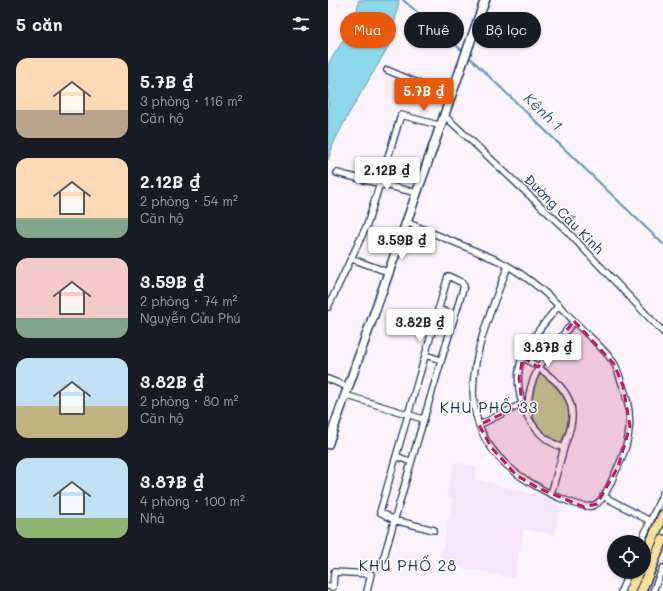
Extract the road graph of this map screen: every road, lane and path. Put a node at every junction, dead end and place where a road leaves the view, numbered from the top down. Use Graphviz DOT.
graph roads {
  1 [pos="485,0"];
  2 [pos="386,70"];
  3 [pos="452,98"];
  4 [pos="445,116"];
  5 [pos="442,126"];
  6 [pos="337,173"];
  7 [pos="380,184"];
  8 [pos="416,193"];
  9 [pos="406,222"];
  10 [pos="352,259"];
  11 [pos="508,266"];
  12 [pos="388,272"];
  13 [pos="559,305"];
  14 [pos="328,307"];
  15 [pos="438,309"];
  16 [pos="455,314"];
  17 [pos="574,321"];
  18 [pos="663,332"];
  19 [pos="425,354"];
  20 [pos="523,356"];
  21 [pos="441,360"];
  22 [pos="538,367"];
  23 [pos="328,379"];
  24 [pos="348,387"];
  25 [pos="345,395"];
  26 [pos="522,404"];
  27 [pos="408,414"];
  28 [pos="423,419"];
  29 [pos="530,420"];
  30 [pos="479,425"];
  31 [pos="330,432"];
  32 [pos="328,444"];
  33 [pos="564,448"];
  34 [pos="396,456"];
  35 [pos="411,462"];
  36 [pos="663,493"];
  37 [pos="551,494"];
  38 [pos="603,496"];
  39 [pos="663,515"];
  40 [pos="394,520"];
  41 [pos="650,521"];
  42 [pos="434,530"];
  43 [pos="644,535"];
  44 [pos="663,540"];
  45 [pos="651,542"];
  46 [pos="383,560"];
  47 [pos="663,568"];
  48 [pos="626,579"];
  49 [pos="635,579"];
  50 [pos="328,586"];
  51 [pos="367,591"];
  52 [pos="620,591"];
  53 [pos="630,591"];
  54 [pos="641,591"];
  55 [pos="653,591"];
  1 -- 3 [label="main road"];
  2 -- 3 [label="street"];
  3 -- 4 [label="main road"];
  4 -- 5 [label="main road"];
  4 -- 18 [label="street, Đường Cầu Kinh"];
  5 -- 7 [label="street"];
  5 -- 8 [label="main road"];
  6 -- 7 [label="street"];
  7 -- 8 [label="street"];
  7 -- 10 [label="street"];
  8 -- 9 [label="main road"];
  9 -- 11 [label="street"];
  9 -- 12 [label="main road"];
  10 -- 12 [label="street"];
  10 -- 14 [label="street"];
  11 -- 13 [label="street"];
  11 -- 30 [label="street"];
  12 -- 24 [label="main road"];
  13 -- 17 [label="street"];
  13 -- 20 [label="street"];
  15 -- 16 [label="street"];
  15 -- 16 [label="street"];
  15 -- 19 [label="street"];
  16 -- 21 [label="street"];
  17 -- 22 [label="street"];
  17 -- 38 [label="street"];
  19 -- 21 [label="street"];
  19 -- 27 [label="street"];
  20 -- 22 [label="street"];
  20 -- 26 [label="street"];
  21 -- 28 [label="street"];
  22 -- 29 [label="street"];
  22 -- 33 [label="street"];
  23 -- 24 [label="street"];
  24 -- 25 [label="main road"];
  25 -- 27 [label="street"];
  25 -- 31 [label="main road"];
  26 -- 29 [label="street"];
  26 -- 30 [label="street"];
  27 -- 28 [label="street"];
  27 -- 34 [label="street"];
  28 -- 35 [label="street"];
  29 -- 33 [label="street"];
  30 -- 37 [label="street"];
  31 -- 32 [label="main road"];
  33 -- 37 [label="street"];
  34 -- 35 [label="street"];
  34 -- 40 [label="street"];
  35 -- 40 [label="street"];
  36 -- 41 [label="street"];
  37 -- 38 [label="street"];
  38 -- 41 [label="street"];
  39 -- 45 [label="highway"];
  40 -- 42 [label="street"];
  40 -- 46 [label="street"];
  41 -- 43 [label="street"];
  44 -- 54 [label="highway"];
  47 -- 55 [label="street"];
  48 -- 52 [label="street"];
  49 -- 53 [label="highway"];
  50 -- 51 [label="street"];
}
